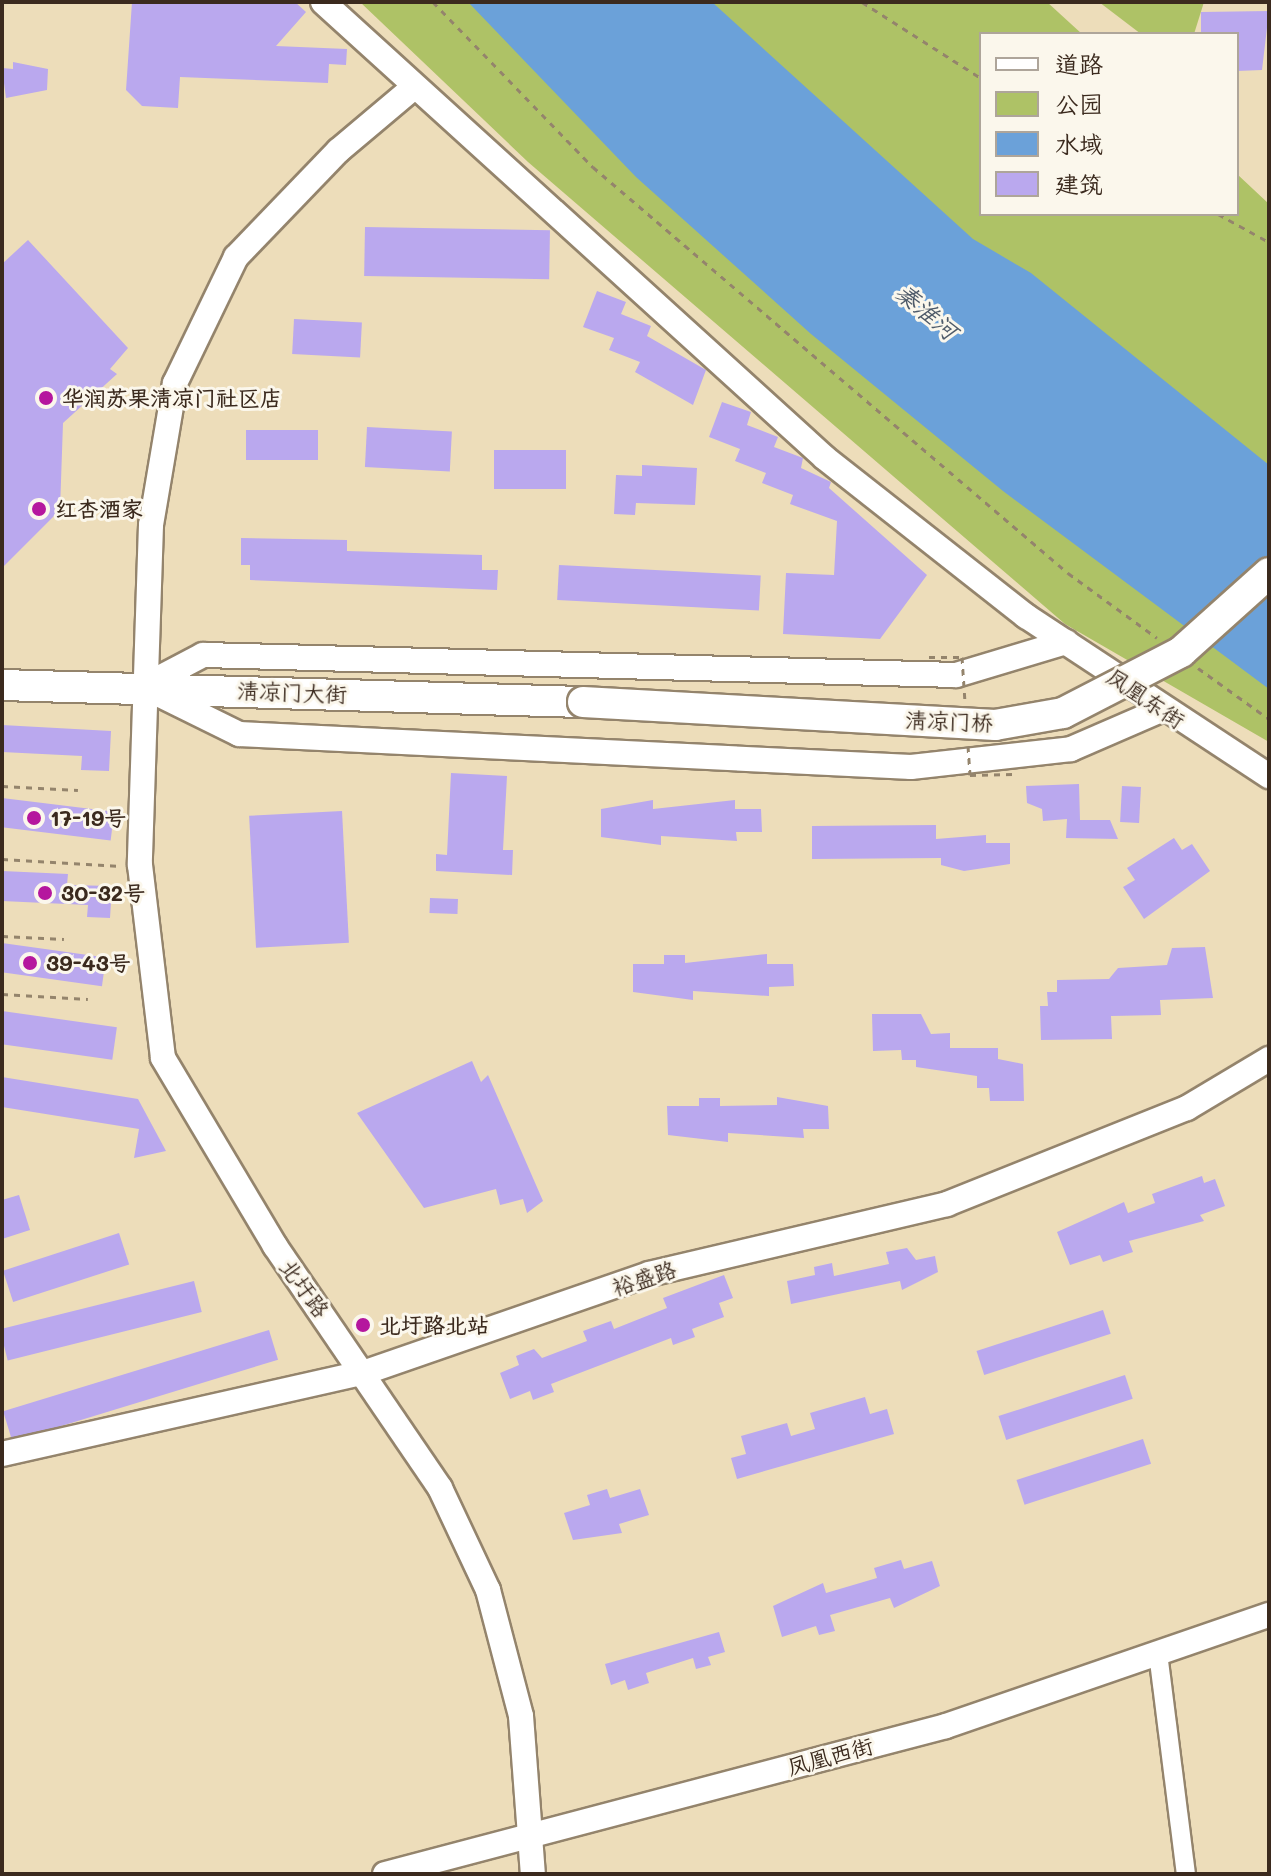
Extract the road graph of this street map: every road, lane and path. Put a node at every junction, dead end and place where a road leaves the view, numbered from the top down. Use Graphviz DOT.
graph roads {
  1 [pos="323,2"];
  2 [pos="433,2"];
  3 [pos="862,2"];
  4 [pos="979,77"];
  5 [pos="414,87"];
  6 [pos="1222,216"];
  7 [pos="1269,242"];
  8 [pos="1269,573"];
  9 [pos="1066,642"];
  10 [pos="1168,646"];
  11 [pos="1194,665"];
  12 [pos="2,685"];
  13 [pos="142,687"];
  14 [pos="583,702"];
  15 [pos="1159,711"];
  16 [pos="1269,719"];
  17 [pos="1269,776"];
  18 [pos="2,786"];
  19 [pos="78,790"];
  20 [pos="2,859"];
  21 [pos="100,865"];
  22 [pos="2,936"];
  23 [pos="64,939"];
  24 [pos="2,994"];
  25 [pos="88,999"];
  26 [pos="1269,1059"];
  27 [pos="366,1372"];
  28 [pos="2,1454"];
  29 [pos="1269,1615"];
  30 [pos="1158,1653"];
  31 [pos="525,1837"];
  32 [pos="385,1874"];
  33 [pos="533,1874"];
  34 [pos="1186,1874"];
  1 -- 5 [label="street, 凤凰东街"];
  2 -- 10 [label="path"];
  3 -- 4 [label="path"];
  5 -- 9 [label="street, 凤凰东街"];
  5 -- 13 [label="street, 北圩路"];
  6 -- 7 [label="path"];
  8 -- 14 [label="main road, 清凉门桥, bridge"];
  9 -- 13 [label="street"];
  9 -- 15 [label="street, 凤凰东街"];
  11 -- 16 [label="path"];
  12 -- 13 [label="main road, 清凉门大街"];
  13 -- 14 [label="main road, 清凉门大街"];
  13 -- 15 [label="street"];
  13 -- 27 [label="street, 北圩路"];
  15 -- 17 [label="street, 凤凰东街"];
  18 -- 19 [label="path"];
  20 -- 21 [label="path"];
  22 -- 23 [label="path"];
  24 -- 25 [label="path"];
  26 -- 27 [label="street, 裕盛路"];
  27 -- 28 [label="street, 裕盛路"];
  27 -- 31 [label="street, 北圩路"];
  29 -- 30 [label="street, 凤凰西街"];
  30 -- 31 [label="street, 凤凰西街"];
  30 -- 34 [label="street"];
  31 -- 32 [label="street, 凤凰西街"];
  31 -- 33 [label="street, 北圩路"];
}
